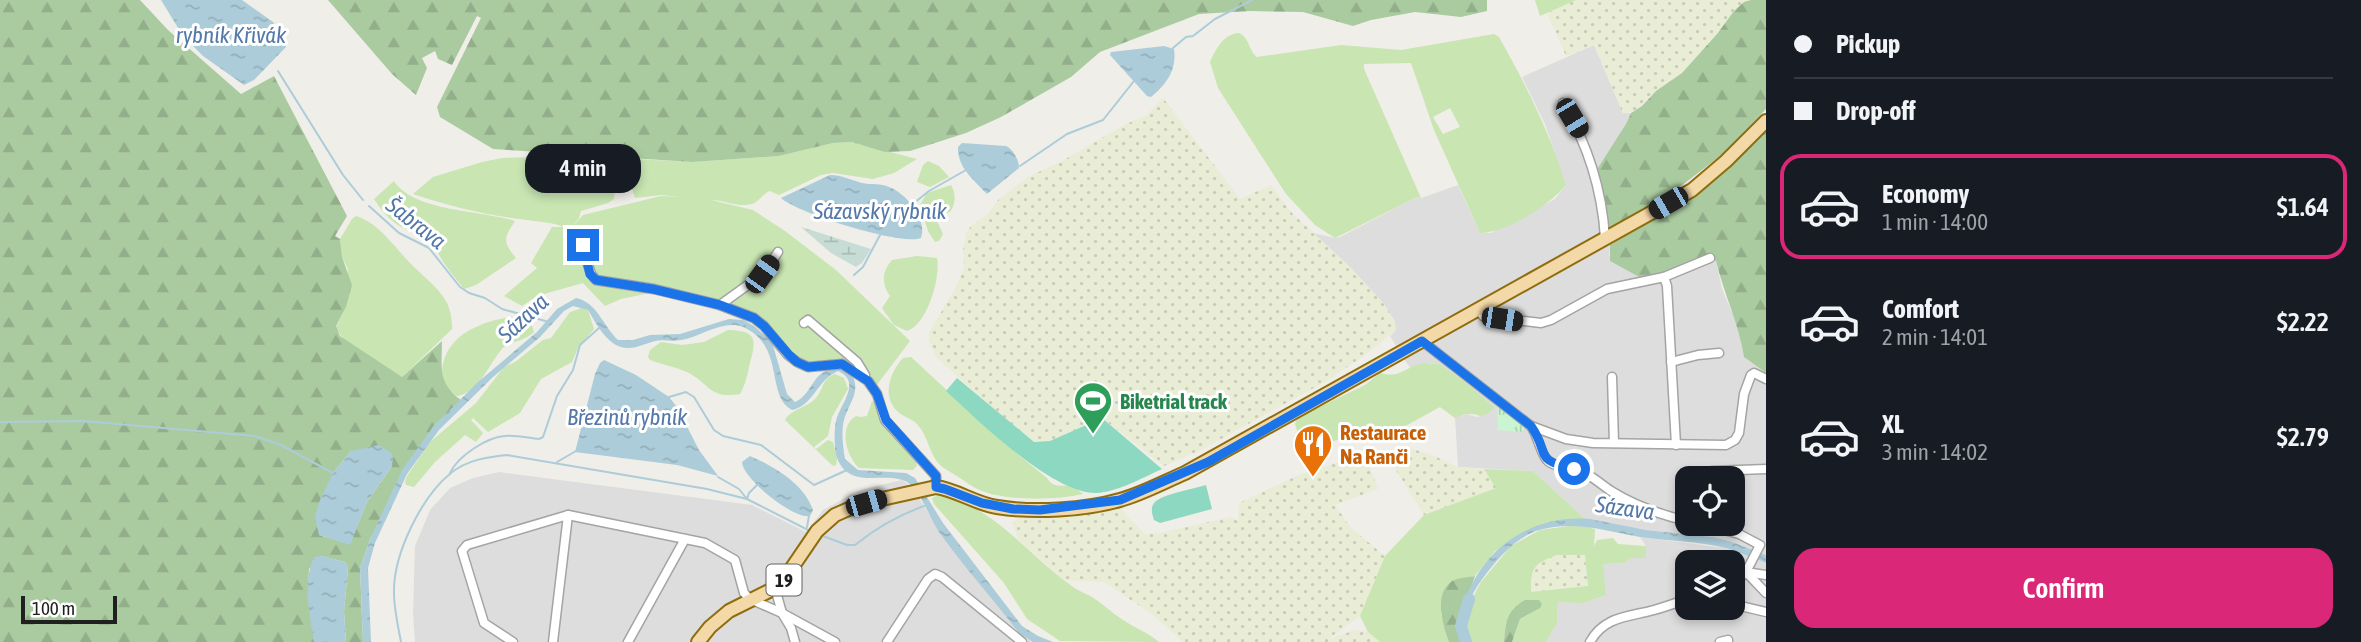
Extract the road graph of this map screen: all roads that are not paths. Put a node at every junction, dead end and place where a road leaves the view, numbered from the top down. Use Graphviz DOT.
graph roads {
  1 [pos="1563,103"];
  2 [pos="1766,121"];
  3 [pos="1605,238"];
  4 [pos="580,239"];
  5 [pos="778,252"];
  6 [pos="1710,258"];
  7 [pos="1664,277"];
  8 [pos="720,305"];
  9 [pos="1478,310"];
  10 [pos="804,323"];
  11 [pos="1422,341"];
  12 [pos="1719,353"];
  13 [pos="1671,362"];
  14 [pos="1612,377"];
  15 [pos="1766,379"];
  16 [pos="868,381"];
  17 [pos="1531,426"];
  18 [pos="1614,443"];
  19 [pos="1676,445"];
  20 [pos="1766,469"];
  21 [pos="1745,470"];
  22 [pos="924,489"];
  23 [pos="568,516"];
  24 [pos="1675,518"];
  25 [pos="1744,536"];
  26 [pos="685,539"];
  27 [pos="1761,545"];
  28 [pos="1746,572"];
  29 [pos="1766,575"];
  30 [pos="775,588"];
  31 [pos="1766,593"];
  32 [pos="750,599"];
  33 [pos="1675,603"];
  34 [pos="1745,607"];
  35 [pos="1766,612"];
  36 [pos="782,613"];
  37 [pos="513,642"];
  38 [pos="552,642"];
  39 [pos="628,642"];
  40 [pos="698,642"];
  41 [pos="795,642"];
  42 [pos="835,642"];
  43 [pos="887,642"];
  44 [pos="1022,642"];
  45 [pos="1590,642"];
  1 -- 3 [label="street"];
  2 -- 3 [label="main road"];
  3 -- 9 [label="main road"];
  4 -- 8 [label="street"];
  5 -- 8 [label="street"];
  6 -- 7 [label="street"];
  7 -- 9 [label="street"];
  7 -- 13 [label="street"];
  8 -- 16 [label="street"];
  9 -- 11 [label="main road"];
  10 -- 16 [label="street"];
  11 -- 17 [label="street"];
  11 -- 22 [label="main road"];
  12 -- 13 [label="street"];
  13 -- 19 [label="street"];
  14 -- 18 [label="street"];
  15 -- 19 [label="street"];
  16 -- 22 [label="street"];
  17 -- 18 [label="street"];
  17 -- 24 [label="street"];
  18 -- 19 [label="street"];
  20 -- 21 [label="street"];
  22 -- 30 [label="main road, 19"];
  23 -- 26 [label="street"];
  23 -- 37 [label="street"];
  23 -- 38 [label="street"];
  25 -- 27 [label="street"];
  26 -- 32 [label="street"];
  26 -- 39 [label="street"];
  27 -- 28 [label="street"];
  28 -- 29 [label="street"];
  28 -- 31 [label="street"];
  30 -- 32 [label="main road, 19"];
  30 -- 36 [label="street"];
  32 -- 36 [label="street"];
  32 -- 40 [label="main road, 19"];
  33 -- 45 [label="street"];
  34 -- 35 [label="street"];
  36 -- 41 [label="street"];
  36 -- 42 [label="street"];
  43 -- 44 [label="street"];
}
